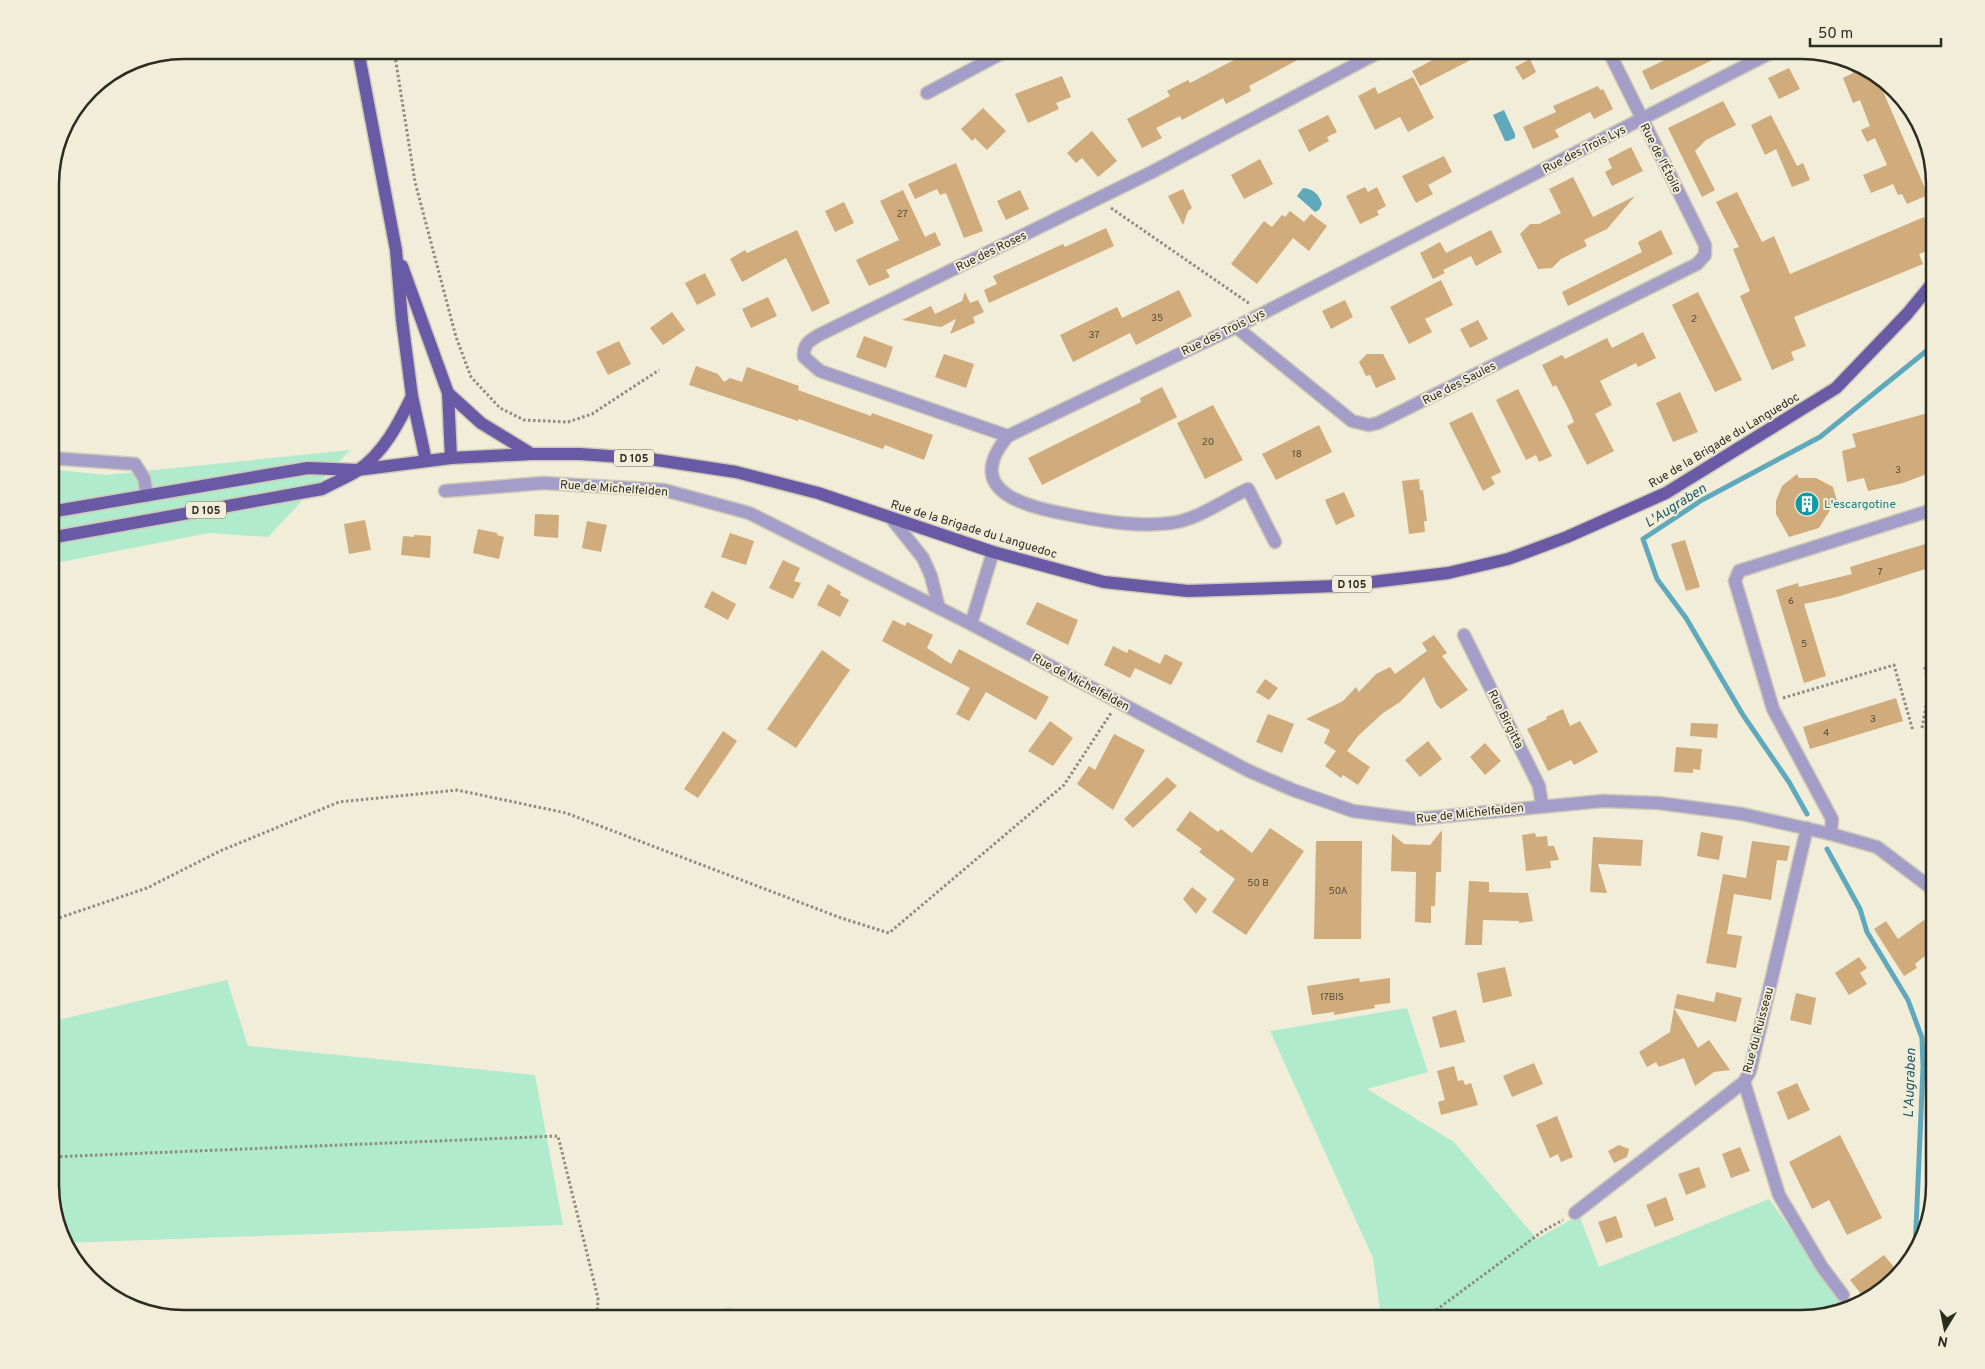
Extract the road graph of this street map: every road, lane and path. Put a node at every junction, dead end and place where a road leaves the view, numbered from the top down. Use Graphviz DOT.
graph roads {
  1 [pos="360,59"];
  2 [pos="395,59"];
  3 [pos="991,59"];
  4 [pos="1366,59"];
  5 [pos="1612,59"];
  6 [pos="1759,59"];
  7 [pos="928,92"];
  8 [pos="1642,119"];
  9 [pos="1097,199"];
  10 [pos="396,250"];
  11 [pos="1697,264"];
  12 [pos="1926,291"];
  13 [pos="1926,300"];
  14 [pos="1263,313"];
  15 [pos="1907,314"];
  16 [pos="1236,327"];
  17 [pos="659,370"];
  18 [pos="448,394"];
  19 [pos="412,396"];
  20 [pos="1008,436"];
  21 [pos="532,454"];
  22 [pos="452,458"];
  23 [pos="59,459"];
  24 [pos="426,462"];
  25 [pos="357,470"];
  26 [pos="445,491"];
  27 [pos="147,496"];
  28 [pos="59,511"];
  29 [pos="1926,512"];
  30 [pos="891,518"];
  31 [pos="59,536"];
  32 [pos="1275,542"];
  33 [pos="993,552"];
  34 [pos="938,608"];
  35 [pos="971,624"];
  36 [pos="1464,635"];
  37 [pos="1924,665"];
  38 [pos="1926,672"];
  39 [pos="1771,701"];
  40 [pos="1118,702"];
  41 [pos="1926,706"];
  42 [pos="1922,728"];
  43 [pos="1913,731"];
  44 [pos="1542,805"];
  45 [pos="1807,828"];
  46 [pos="1831,834"];
  47 [pos="1926,884"];
  48 [pos="59,918"];
  49 [pos="1744,1082"];
  50 [pos="59,1157"];
  51 [pos="1575,1213"];
  52 [pos="1843,1296"];
  53 [pos="597,1310"];
  54 [pos="1436,1310"];
  1 -- 10 [label="main road"];
  2 -- 17 [label="path"];
  3 -- 7 [label="street"];
  4 -- 9 [label="street, Rue des Roses"];
  5 -- 8 [label="street, Rue de l'Étoile"];
  6 -- 8 [label="street, Rue des Trois Lys"];
  8 -- 11 [label="street, Rue de l'Étoile"];
  8 -- 14 [label="street, Rue des Trois Lys"];
  9 -- 14 [label="path"];
  9 -- 20 [label="street, Rue des Roses"];
  10 -- 18 [label="main road"];
  10 -- 19 [label="main road"];
  11 -- 16 [label="street, Rue des Saules"];
  12 -- 15 [label="main road, Rue de la Brigade du Languedoc / D 105"];
  13 -- 15 [label="main road, Rue de la Brigade du Languedoc / D 105"];
  14 -- 16 [label="street, Rue des Trois Lys"];
  15 -- 33 [label="main road, Rue de la Brigade du Languedoc / D 105"];
  16 -- 20 [label="street, Rue des Trois Lys"];
  18 -- 21 [label="main road"];
  18 -- 22 [label="main road"];
  19 -- 24 [label="main road"];
  19 -- 25 [label="main road"];
  20 -- 32 [label="street, Rue des Trois Lys"];
  21 -- 22 [label="main road, D 105"];
  21 -- 30 [label="main road, Rue de la Brigade du Languedoc / D 105"];
  22 -- 24 [label="main road, D 105"];
  23 -- 27 [label="street"];
  24 -- 25 [label="main road, D 105"];
  25 -- 27 [label="main road, D 105"];
  25 -- 31 [label="main road, D 105"];
  26 -- 34 [label="street, Rue de Michelfelden"];
  27 -- 28 [label="main road, D 105"];
  29 -- 39 [label="street"];
  30 -- 33 [label="main road, Rue de la Brigade du Languedoc / D 105"];
  30 -- 34 [label="street"];
  33 -- 35 [label="street"];
  34 -- 35 [label="street, Rue de Michelfelden"];
  35 -- 40 [label="street, Rue de Michelfelden"];
  36 -- 44 [label="street, Rue Birgitta"];
  37 -- 38 [label="path"];
  39 -- 43 [label="path"];
  39 -- 46 [label="street"];
  40 -- 44 [label="street, Rue de Michelfelden"];
  40 -- 48 [label="path"];
  41 -- 42 [label="path"];
  44 -- 45 [label="street, Rue de Michelfelden"];
  45 -- 46 [label="street, Rue de Michelfelden"];
  45 -- 49 [label="street, Rue du Ruisseau"];
  46 -- 47 [label="street, Rue de Michelfelden"];
  49 -- 51 [label="street, Rue du Ruisseau"];
  49 -- 52 [label="street"];
  50 -- 53 [label="path"];
  51 -- 54 [label="path"];
}
